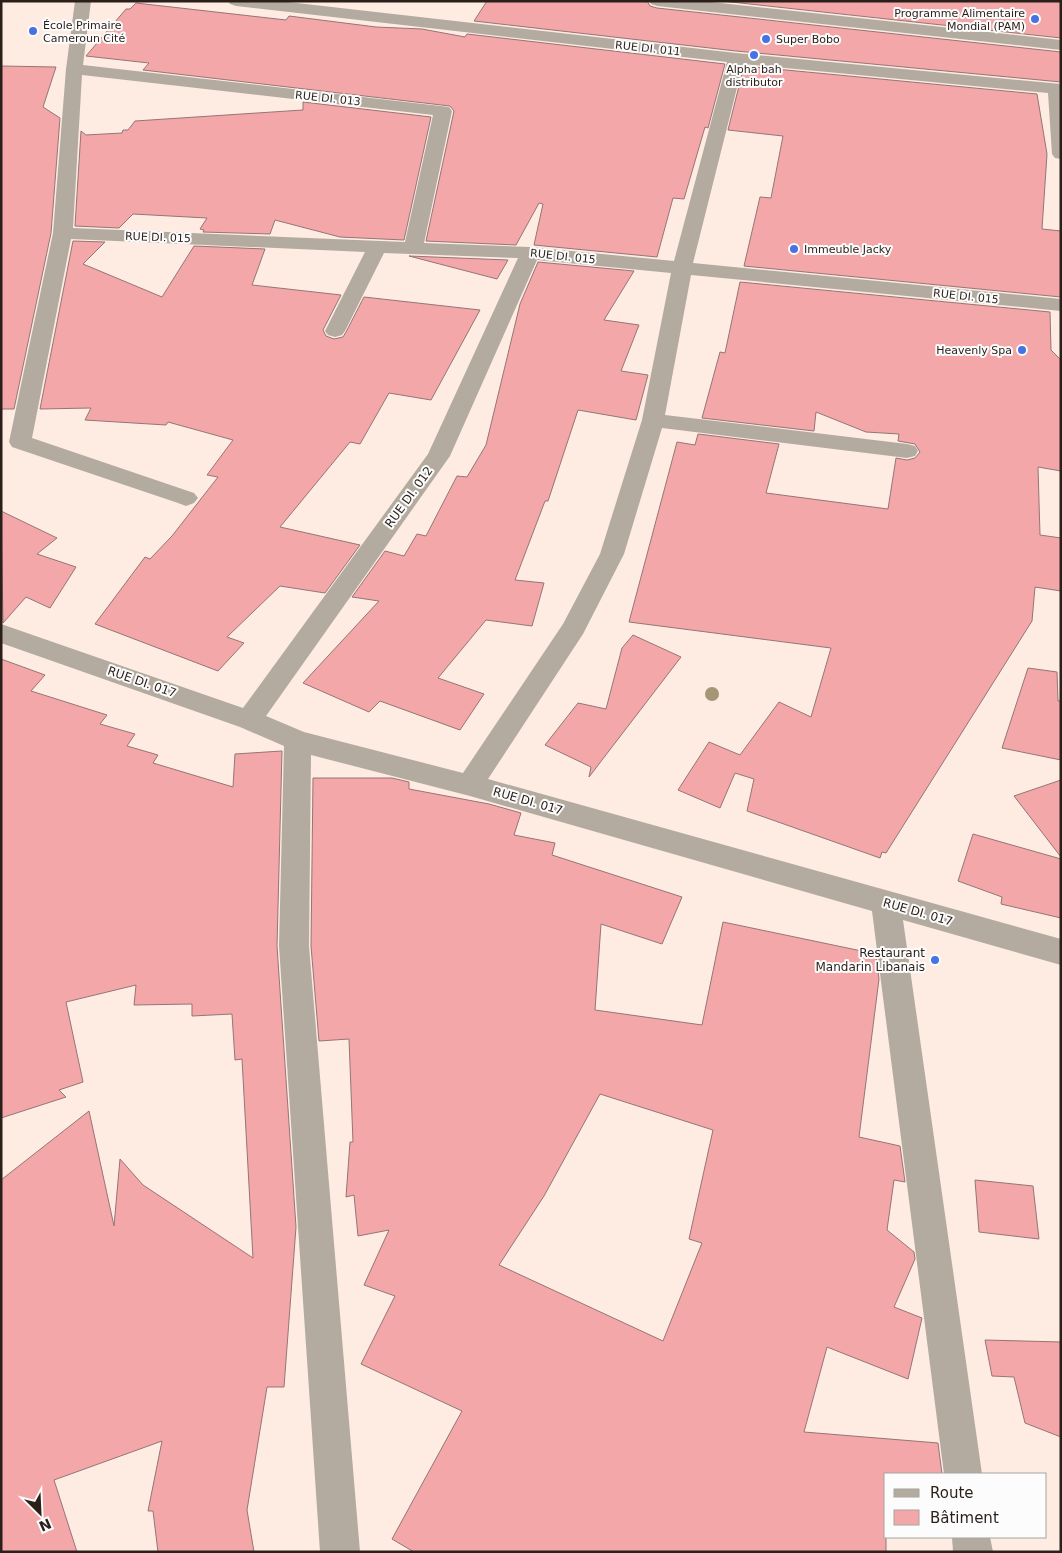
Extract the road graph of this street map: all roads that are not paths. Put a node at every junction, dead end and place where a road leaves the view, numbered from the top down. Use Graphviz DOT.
graph roads {
  1 [pos="83,1"];
  2 [pos="236,1"];
  3 [pos="657,1"];
  4 [pos="262,3"];
  5 [pos="1061,45"];
  6 [pos="736,58"];
  7 [pos="74,70"];
  8 [pos="1058,88"];
  9 [pos="1061,154"];
  10 [pos="63,233"];
  11 [pos="378,245"];
  12 [pos="413,246"];
  13 [pos="530,253"];
  14 [pos="682,268"];
  15 [pos="1061,305"];
  16 [pos="335,331"];
  17 [pos="654,420"];
  18 [pos="907,451"];
  19 [pos="186,498"];
  20 [pos="1,633"];
  21 [pos="249,720"];
  22 [pos="298,741"];
  23 [pos="470,785"];
  24 [pos="886,903"];
  25 [pos="1061,952"];
  26 [pos="962,1473"];
  27 [pos="971,1538"];
  28 [pos="340,1552"];
  29 [pos="973,1552"];
  1 -- 7 [label="street"];
  2 -- 4 [label="street, RUE DI. 011"];
  3 -- 5 [label="street"];
  4 -- 6 [label="street, RUE DI. 011"];
  6 -- 8 [label="street, RUE DI. 011"];
  6 -- 14 [label="street"];
  7 -- 10 [label="street"];
  7 -- 12 [label="street, RUE DI. 013"];
  8 -- 9 [label="street"];
  10 -- 11 [label="street, RUE DI. 015"];
  10 -- 19 [label="street"];
  11 -- 12 [label="street, RUE DI. 015"];
  11 -- 16 [label="street"];
  12 -- 13 [label="street, RUE DI. 015"];
  13 -- 14 [label="street, RUE DI. 015"];
  13 -- 21 [label="street, RUE DI. 012"];
  14 -- 15 [label="street, RUE DI. 015"];
  14 -- 17 [label="street"];
  17 -- 18 [label="street"];
  17 -- 23 [label="street"];
  20 -- 21 [label="street, RUE DI. 017"];
  21 -- 22 [label="street, RUE DI. 017"];
  22 -- 23 [label="street, RUE DI. 017"];
  22 -- 28 [label="street"];
  23 -- 24 [label="street, RUE DI. 017"];
  24 -- 25 [label="street, RUE DI. 017"];
  24 -- 26 [label="street"];
  27 -- 29 [label="street"];
}
